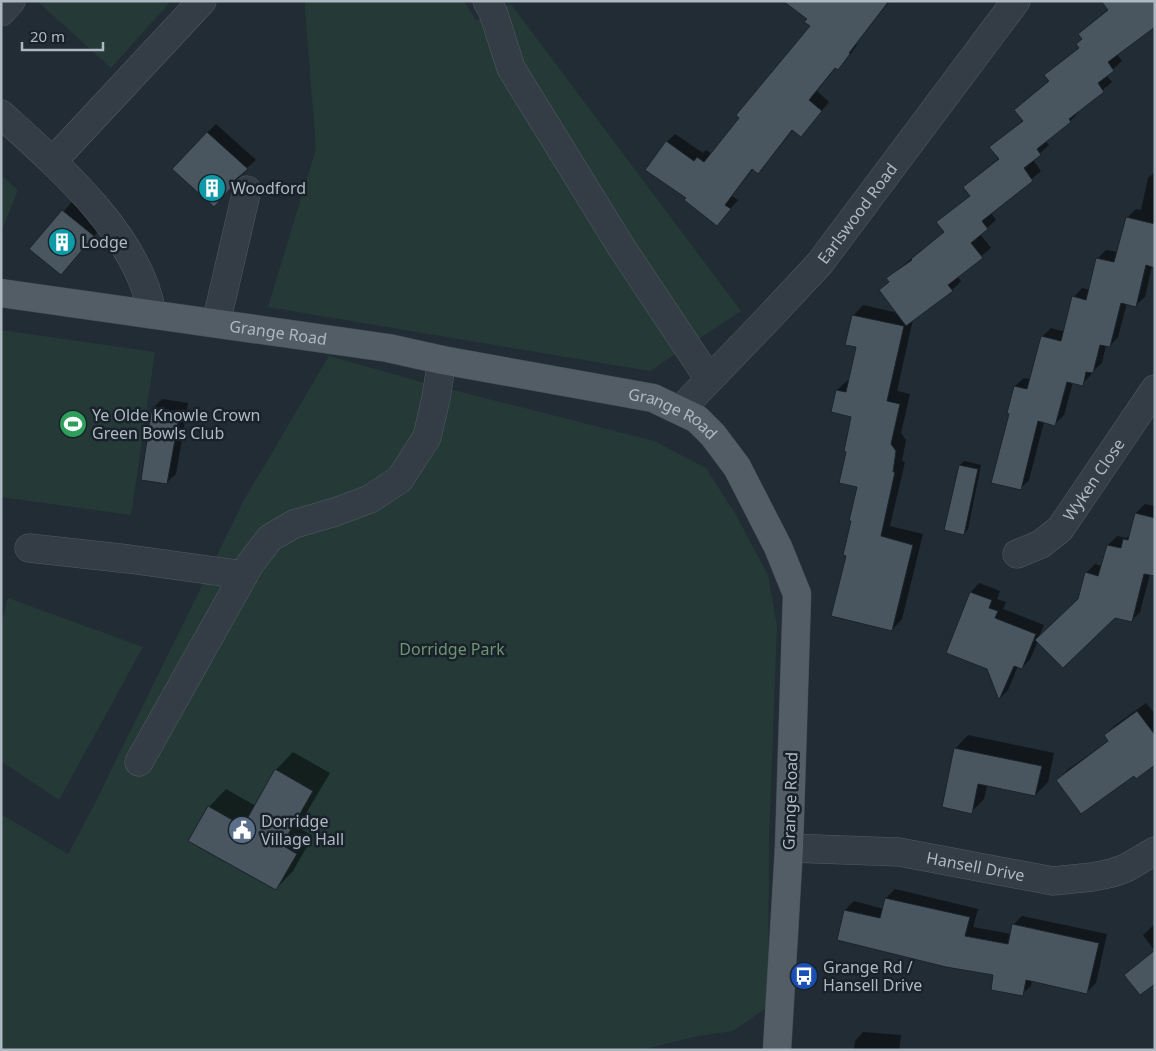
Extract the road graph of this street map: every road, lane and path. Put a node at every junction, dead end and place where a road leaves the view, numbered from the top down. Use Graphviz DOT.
graph roads {
  1 [pos="11,1"];
  2 [pos="202,1"];
  3 [pos="487,1"];
  4 [pos="1016,1"];
  5 [pos="1,12"];
  6 [pos="1,114"];
  7 [pos="52,161"];
  8 [pos="247,190"];
  9 [pos="1,293"];
  10 [pos="152,314"];
  11 [pos="216,323"];
  12 [pos="442,360"];
  13 [pos="709,379"];
  14 [pos="1155,389"];
  15 [pos="680,410"];
  16 [pos="29,548"];
  17 [pos="1016,554"];
  18 [pos="244,575"];
  19 [pos="138,762"];
  20 [pos="789,848"];
  21 [pos="1155,851"];
  22 [pos="777,1050"];
  1 -- 5 [label="street"];
  2 -- 7 [label="street"];
  3 -- 13 [label="street"];
  4 -- 13 [label="street, Earlswood Road"];
  6 -- 7 [label="street"];
  7 -- 10 [label="street"];
  8 -- 11 [label="street"];
  9 -- 10 [label="main road, Grange Road"];
  10 -- 11 [label="main road, Grange Road"];
  11 -- 12 [label="main road, Grange Road"];
  12 -- 15 [label="main road, Grange Road"];
  12 -- 18 [label="street"];
  13 -- 15 [label="street, Earlswood Road"];
  14 -- 17 [label="street, Wyken Close"];
  15 -- 20 [label="main road, Grange Road"];
  16 -- 18 [label="street"];
  18 -- 19 [label="street"];
  20 -- 21 [label="street, Hansell Drive"];
  20 -- 22 [label="main road, Grange Road"];
}
